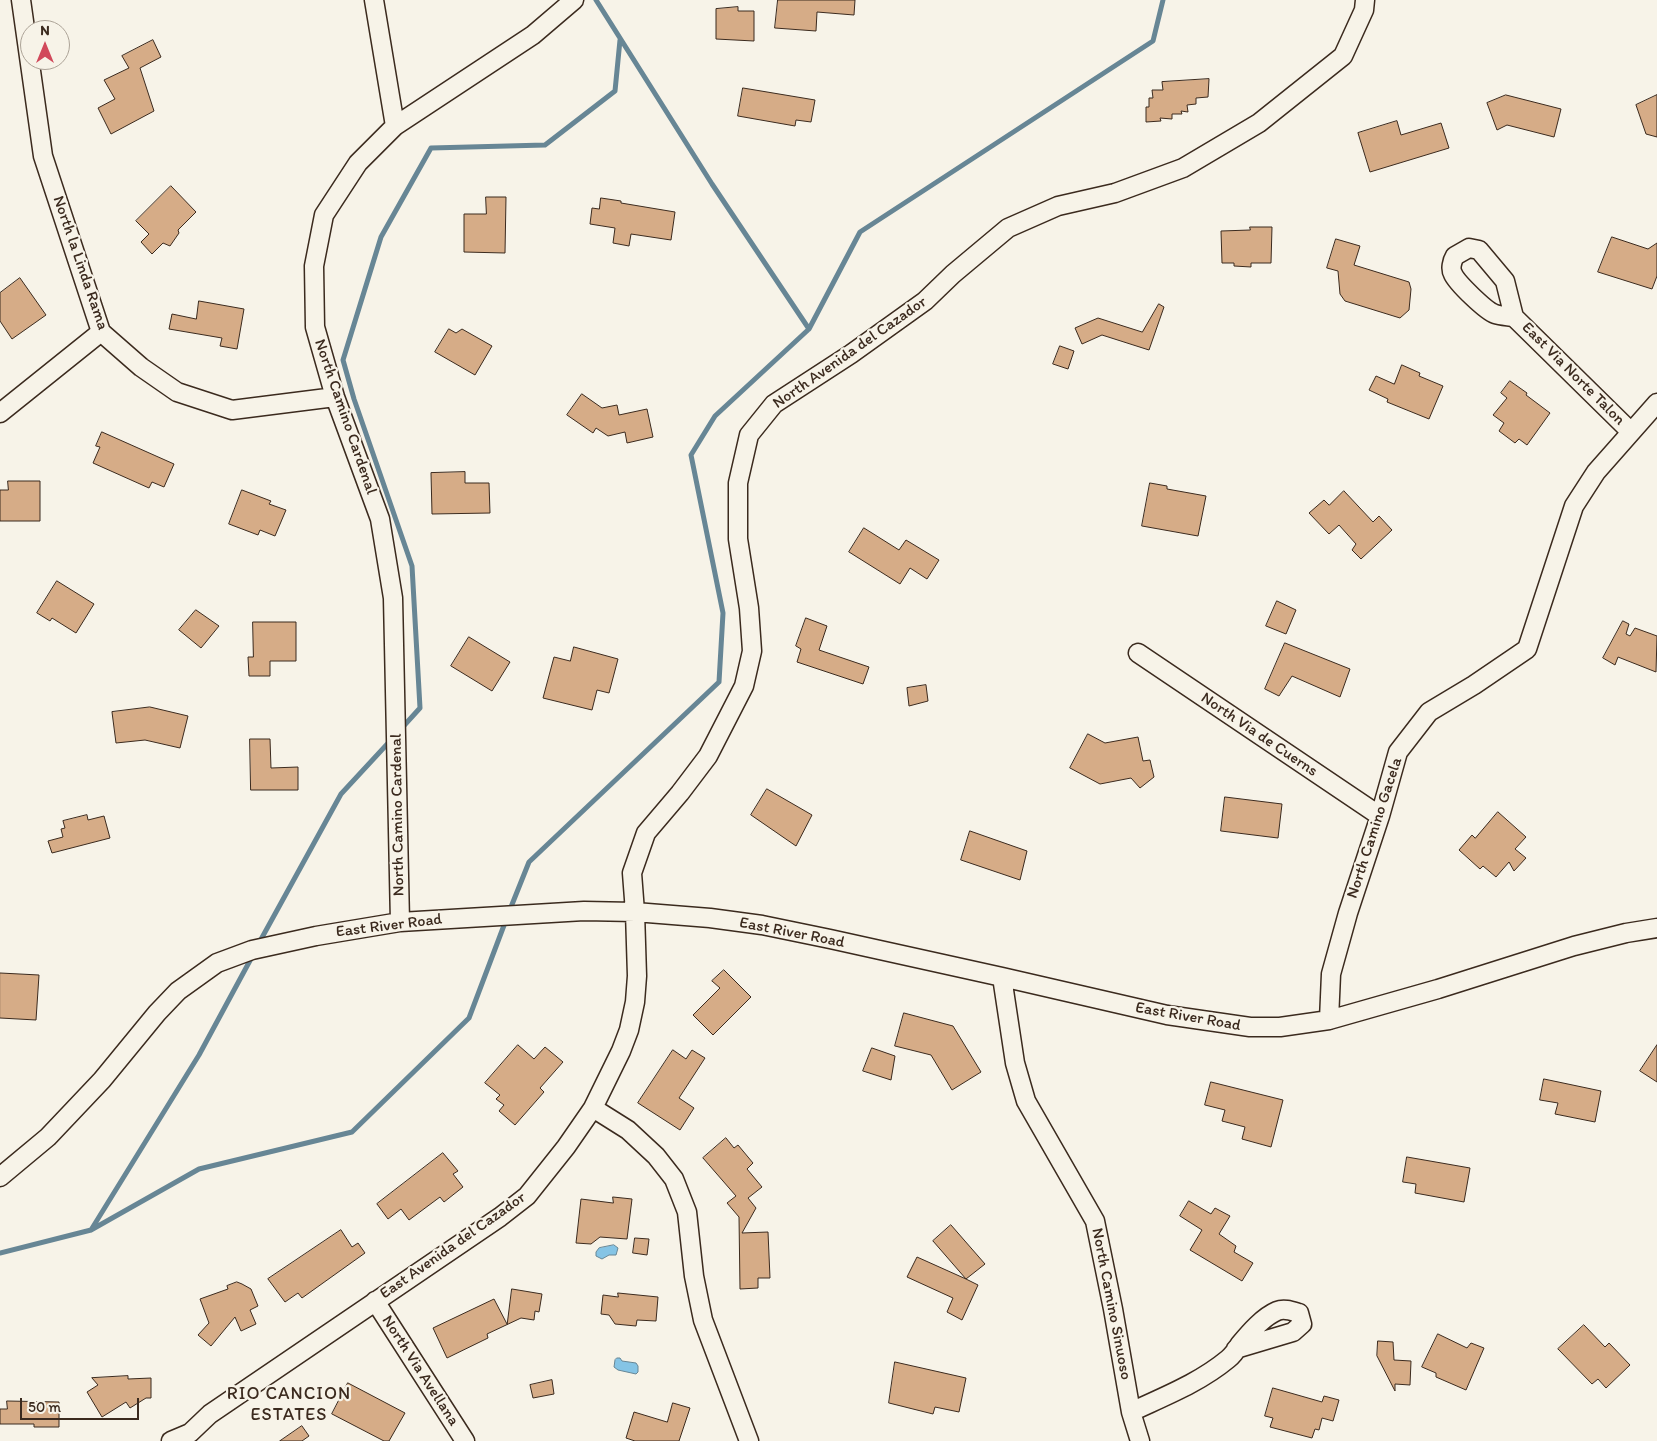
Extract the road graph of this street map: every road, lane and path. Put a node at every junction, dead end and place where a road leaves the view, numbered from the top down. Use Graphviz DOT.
graph roads {
  1 [pos="21,0"];
  2 [pos="374,0"];
  3 [pos="574,0"];
  4 [pos="1365,0"];
  5 [pos="395,126"];
  6 [pos="1514,317"];
  7 [pos="101,332"];
  8 [pos="335,397"];
  9 [pos="1657,403"];
  10 [pos="0,413"];
  11 [pos="1631,432"];
  12 [pos="1138,653"];
  13 [pos="1380,816"];
  14 [pos="635,912"];
  15 [pos="400,922"];
  16 [pos="1657,928"];
  17 [pos="1002,977"];
  18 [pos="1329,1020"];
  19 [pos="593,1108"];
  20 [pos="0,1177"];
  21 [pos="375,1301"];
  22 [pos="1236,1349"];
  23 [pos="1132,1412"];
  24 [pos="192,1437"];
  25 [pos="171,1441"];
  26 [pos="465,1441"];
  27 [pos="749,1441"];
  28 [pos="1140,1441"];
  1 -- 7 [label="street, North la Linda Rama"];
  2 -- 5 [label="street"];
  3 -- 5 [label="street, North Camino Cardenal"];
  4 -- 14 [label="street, North Avenida del Cazador"];
  5 -- 8 [label="street, North Camino Cardenal"];
  6 -- 11 [label="street, East Via Norte Talon"];
  7 -- 8 [label="street, North la Linda Rama"];
  7 -- 10 [label="street"];
  8 -- 15 [label="street, North Camino Cardenal"];
  9 -- 11 [label="street, North Camino Gacela"];
  11 -- 13 [label="street, North Camino Gacela"];
  12 -- 13 [label="street, North Via de Cuerns"];
  13 -- 18 [label="street, North Camino Gacela"];
  14 -- 15 [label="street, East River Road"];
  14 -- 17 [label="street, East River Road"];
  14 -- 19 [label="street, East Avenida del Cazador"];
  15 -- 20 [label="street, East River Road"];
  16 -- 18 [label="street, East River Road"];
  17 -- 18 [label="street, East River Road"];
  17 -- 23 [label="street, North Camino Sinuoso"];
  19 -- 21 [label="street, East Avenida del Cazador"];
  19 -- 27 [label="street"];
  21 -- 24 [label="street, East Avenida del Cazador"];
  21 -- 26 [label="street, North Via Avellana"];
  22 -- 23 [label="street"];
  23 -- 28 [label="street, North Camino Sinuoso"];
  24 -- 25 [label="street, East Avenida del Cazador"];
}
